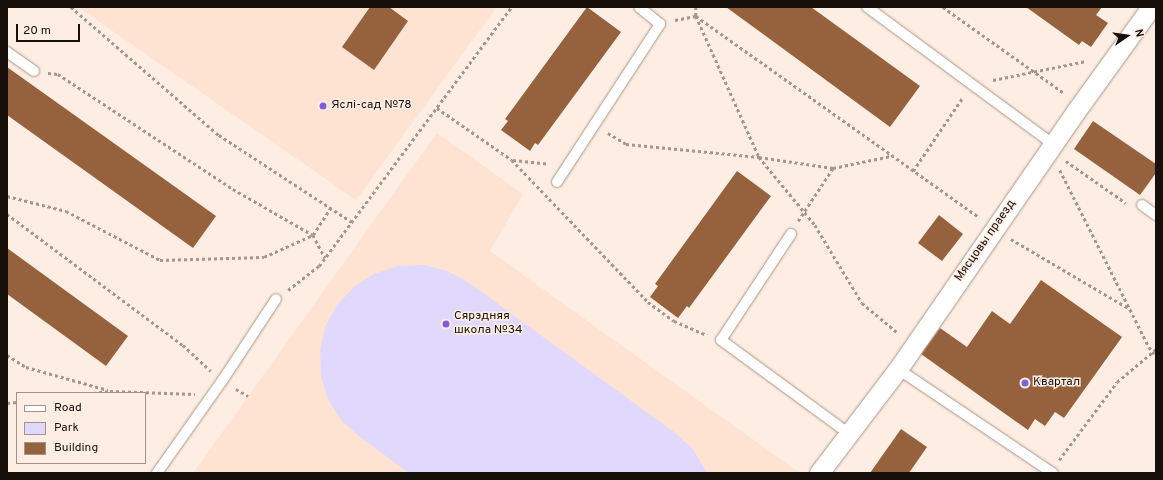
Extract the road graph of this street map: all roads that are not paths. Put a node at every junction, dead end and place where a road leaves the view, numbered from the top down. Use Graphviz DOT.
graph roads {
  1 [pos="639,7"];
  2 [pos="867,7"];
  3 [pos="1151,7"];
  4 [pos="7,52"];
  5 [pos="34,71"];
  6 [pos="1051,147"];
  7 [pos="557,182"];
  8 [pos="1142,205"];
  9 [pos="1156,215"];
  10 [pos="791,234"];
  11 [pos="276,299"];
  12 [pos="898,368"];
  13 [pos="848,433"];
  14 [pos="1052,472"];
  15 [pos="157,473"];
  16 [pos="819,473"];
  1 -- 7 [label="lane"];
  2 -- 6 [label="lane"];
  3 -- 6 [label="street, Мясцовы праезд"];
  4 -- 5 [label="lane"];
  6 -- 12 [label="street, Мясцовы праезд"];
  8 -- 9 [label="lane"];
  10 -- 13 [label="lane"];
  11 -- 15 [label="lane"];
  12 -- 13 [label="street, Мясцовы праезд"];
  12 -- 14 [label="lane"];
  13 -- 16 [label="street, Мясцовы праезд"];
}
